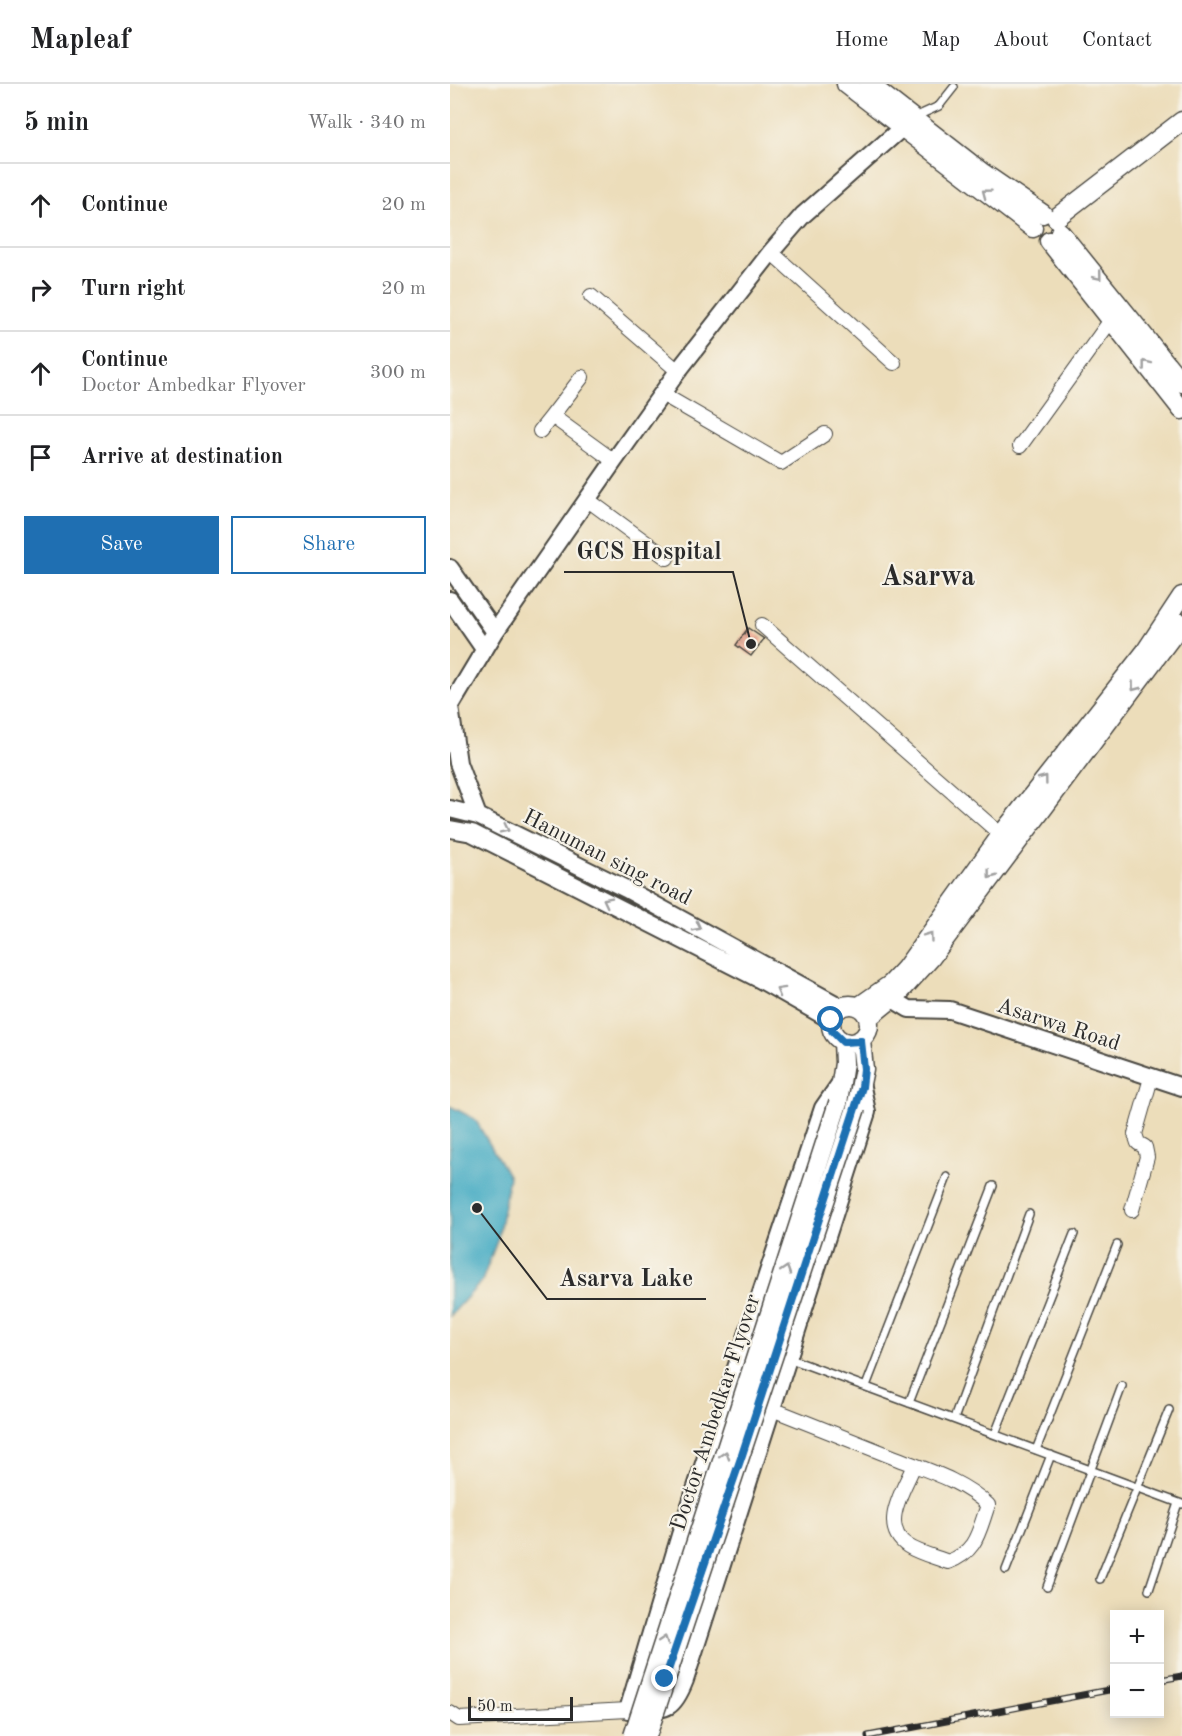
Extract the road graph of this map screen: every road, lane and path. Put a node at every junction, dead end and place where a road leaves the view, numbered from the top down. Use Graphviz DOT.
graph roads {
  1 [pos="846,84"];
  2 [pos="869,84"];
  3 [pos="953,85"];
  4 [pos="1182,121"];
  5 [pos="907,123"];
  6 [pos="1048,227"];
  7 [pos="771,252"];
  8 [pos="591,296"];
  9 [pos="1111,320"];
  10 [pos="894,363"];
  11 [pos="678,371"];
  12 [pos="582,377"];
  13 [pos="1182,382"];
  14 [pos="662,394"];
  15 [pos="1182,410"];
  16 [pos="552,416"];
  17 [pos="540,431"];
  18 [pos="825,434"];
  19 [pos="1020,446"];
  20 [pos="614,460"];
  21 [pos="588,500"];
  22 [pos="666,558"];
  23 [pos="450,568"];
  24 [pos="1182,596"];
  25 [pos="450,600"];
  26 [pos="1182,622"];
  27 [pos="762,625"];
  28 [pos="495,632"];
  29 [pos="1165,635"];
  30 [pos="484,649"];
  31 [pos="450,707"];
  32 [pos="450,809"];
  33 [pos="478,816"];
  34 [pos="450,829"];
  35 [pos="1007,840"];
  36 [pos="663,909"];
  37 [pos="655,926"];
  38 [pos="890,992"];
  39 [pos="850,1013"];
  40 [pos="852,1042"];
  41 [pos="1151,1078"];
  42 [pos="841,1082"];
  43 [pos="862,1087"];
  44 [pos="1182,1087"];
  45 [pos="947,1177"];
  46 [pos="993,1186"];
  47 [pos="1132,1210"];
  48 [pos="1029,1214"];
  49 [pos="1074,1234"];
  50 [pos="1117,1245"];
  51 [pos="788,1358"];
  52 [pos="866,1386"];
  53 [pos="1122,1386"];
  54 [pos="909,1403"];
  55 [pos="772,1409"];
  56 [pos="1169,1410"];
  57 [pos="954,1419"];
  58 [pos="995,1434"];
  59 [pos="1036,1450"];
  60 [pos="1051,1455"];
  61 [pos="914,1465"];
  62 [pos="1090,1470"];
  63 [pos="1137,1488"];
  64 [pos="1180,1503"];
  65 [pos="1006,1570"];
  66 [pos="1100,1579"];
  67 [pos="1047,1587"];
  68 [pos="1149,1590"];
  69 [pos="628,1710"];
  70 [pos="450,1713"];
  71 [pos="633,1736"];
  72 [pos="647,1736"];
  1 -- 5 [label="main road"];
  2 -- 5 [label="main road"];
  3 -- 5 [label="lane"];
  4 -- 6 [label="main road"];
  5 -- 6 [label="main road"];
  5 -- 7 [label="street"];
  6 -- 9 [label="main road"];
  6 -- 13 [label="main road, one-way"];
  7 -- 10 [label="street"];
  7 -- 11 [label="street"];
  8 -- 11 [label="street"];
  15 -- 9 [label="main road, one-way"];
  9 -- 19 [label="street"];
  11 -- 14 [label="street"];
  12 -- 16 [label="street"];
  14 -- 18 [label="street"];
  14 -- 20 [label="street"];
  16 -- 17 [label="street"];
  16 -- 20 [label="street"];
  20 -- 21 [label="street"];
  21 -- 22 [label="street"];
  21 -- 28 [label="street"];
  23 -- 28 [label="street"];
  24 -- 29 [label="main road"];
  25 -- 30 [label="street"];
  26 -- 29 [label="main road"];
  27 -- 35 [label="street"];
  28 -- 30 [label="street"];
  29 -- 35 [label="main road"];
  30 -- 31 [label="street"];
  31 -- 33 [label="street"];
  32 -- 33 [label="street, Hanuman sing road"];
  33 -- 36 [label="street, Hanuman sing road, one-way"];
  37 -- 34 [label="street, one-way"];
  35 -- 38 [label="main road"];
  36 -- 37 [label="street"];
  36 -- 39 [label="street, Hanuman sing road, one-way"];
  39 -- 37 [label="street, one-way"];
  38 -- 39 [label="main road"];
  38 -- 41 [label="street, Asarwa Road"];
  39 -- 40 [label="main road"];
  39 -- 40 [label="main road"];
  40 -- 42 [label="main road, Doctor Ambedkar Flyover"];
  40 -- 43 [label="main road, Doctor Ambedkar Flyover"];
  41 -- 44 [label="street, Asarwa Road"];
  41 -- 47 [label="street"];
  42 -- 69 [label="street"];
  71 -- 42 [label="main road, Doctor Ambedkar Flyover, one-way, bridge"];
  43 -- 51 [label="street"];
  43 -- 72 [label="main road, Doctor Ambedkar Flyover, bridge"];
  45 -- 52 [label="lane"];
  46 -- 54 [label="lane"];
  48 -- 57 [label="lane"];
  49 -- 58 [label="lane"];
  50 -- 59 [label="lane"];
  51 -- 52 [label="lane"];
  51 -- 55 [label="street"];
  52 -- 54 [label="lane"];
  53 -- 62 [label="lane"];
  54 -- 57 [label="lane"];
  55 -- 61 [label="street"];
  55 -- 69 [label="street"];
  56 -- 63 [label="lane"];
  57 -- 58 [label="lane"];
  58 -- 59 [label="lane"];
  59 -- 60 [label="lane"];
  60 -- 62 [label="lane"];
  60 -- 65 [label="lane"];
  61 -- 61 [label="street"];
  62 -- 63 [label="lane"];
  62 -- 67 [label="lane"];
  63 -- 64 [label="lane"];
  63 -- 66 [label="lane"];
  64 -- 68 [label="lane"];
  69 -- 70 [label="street"];
}
